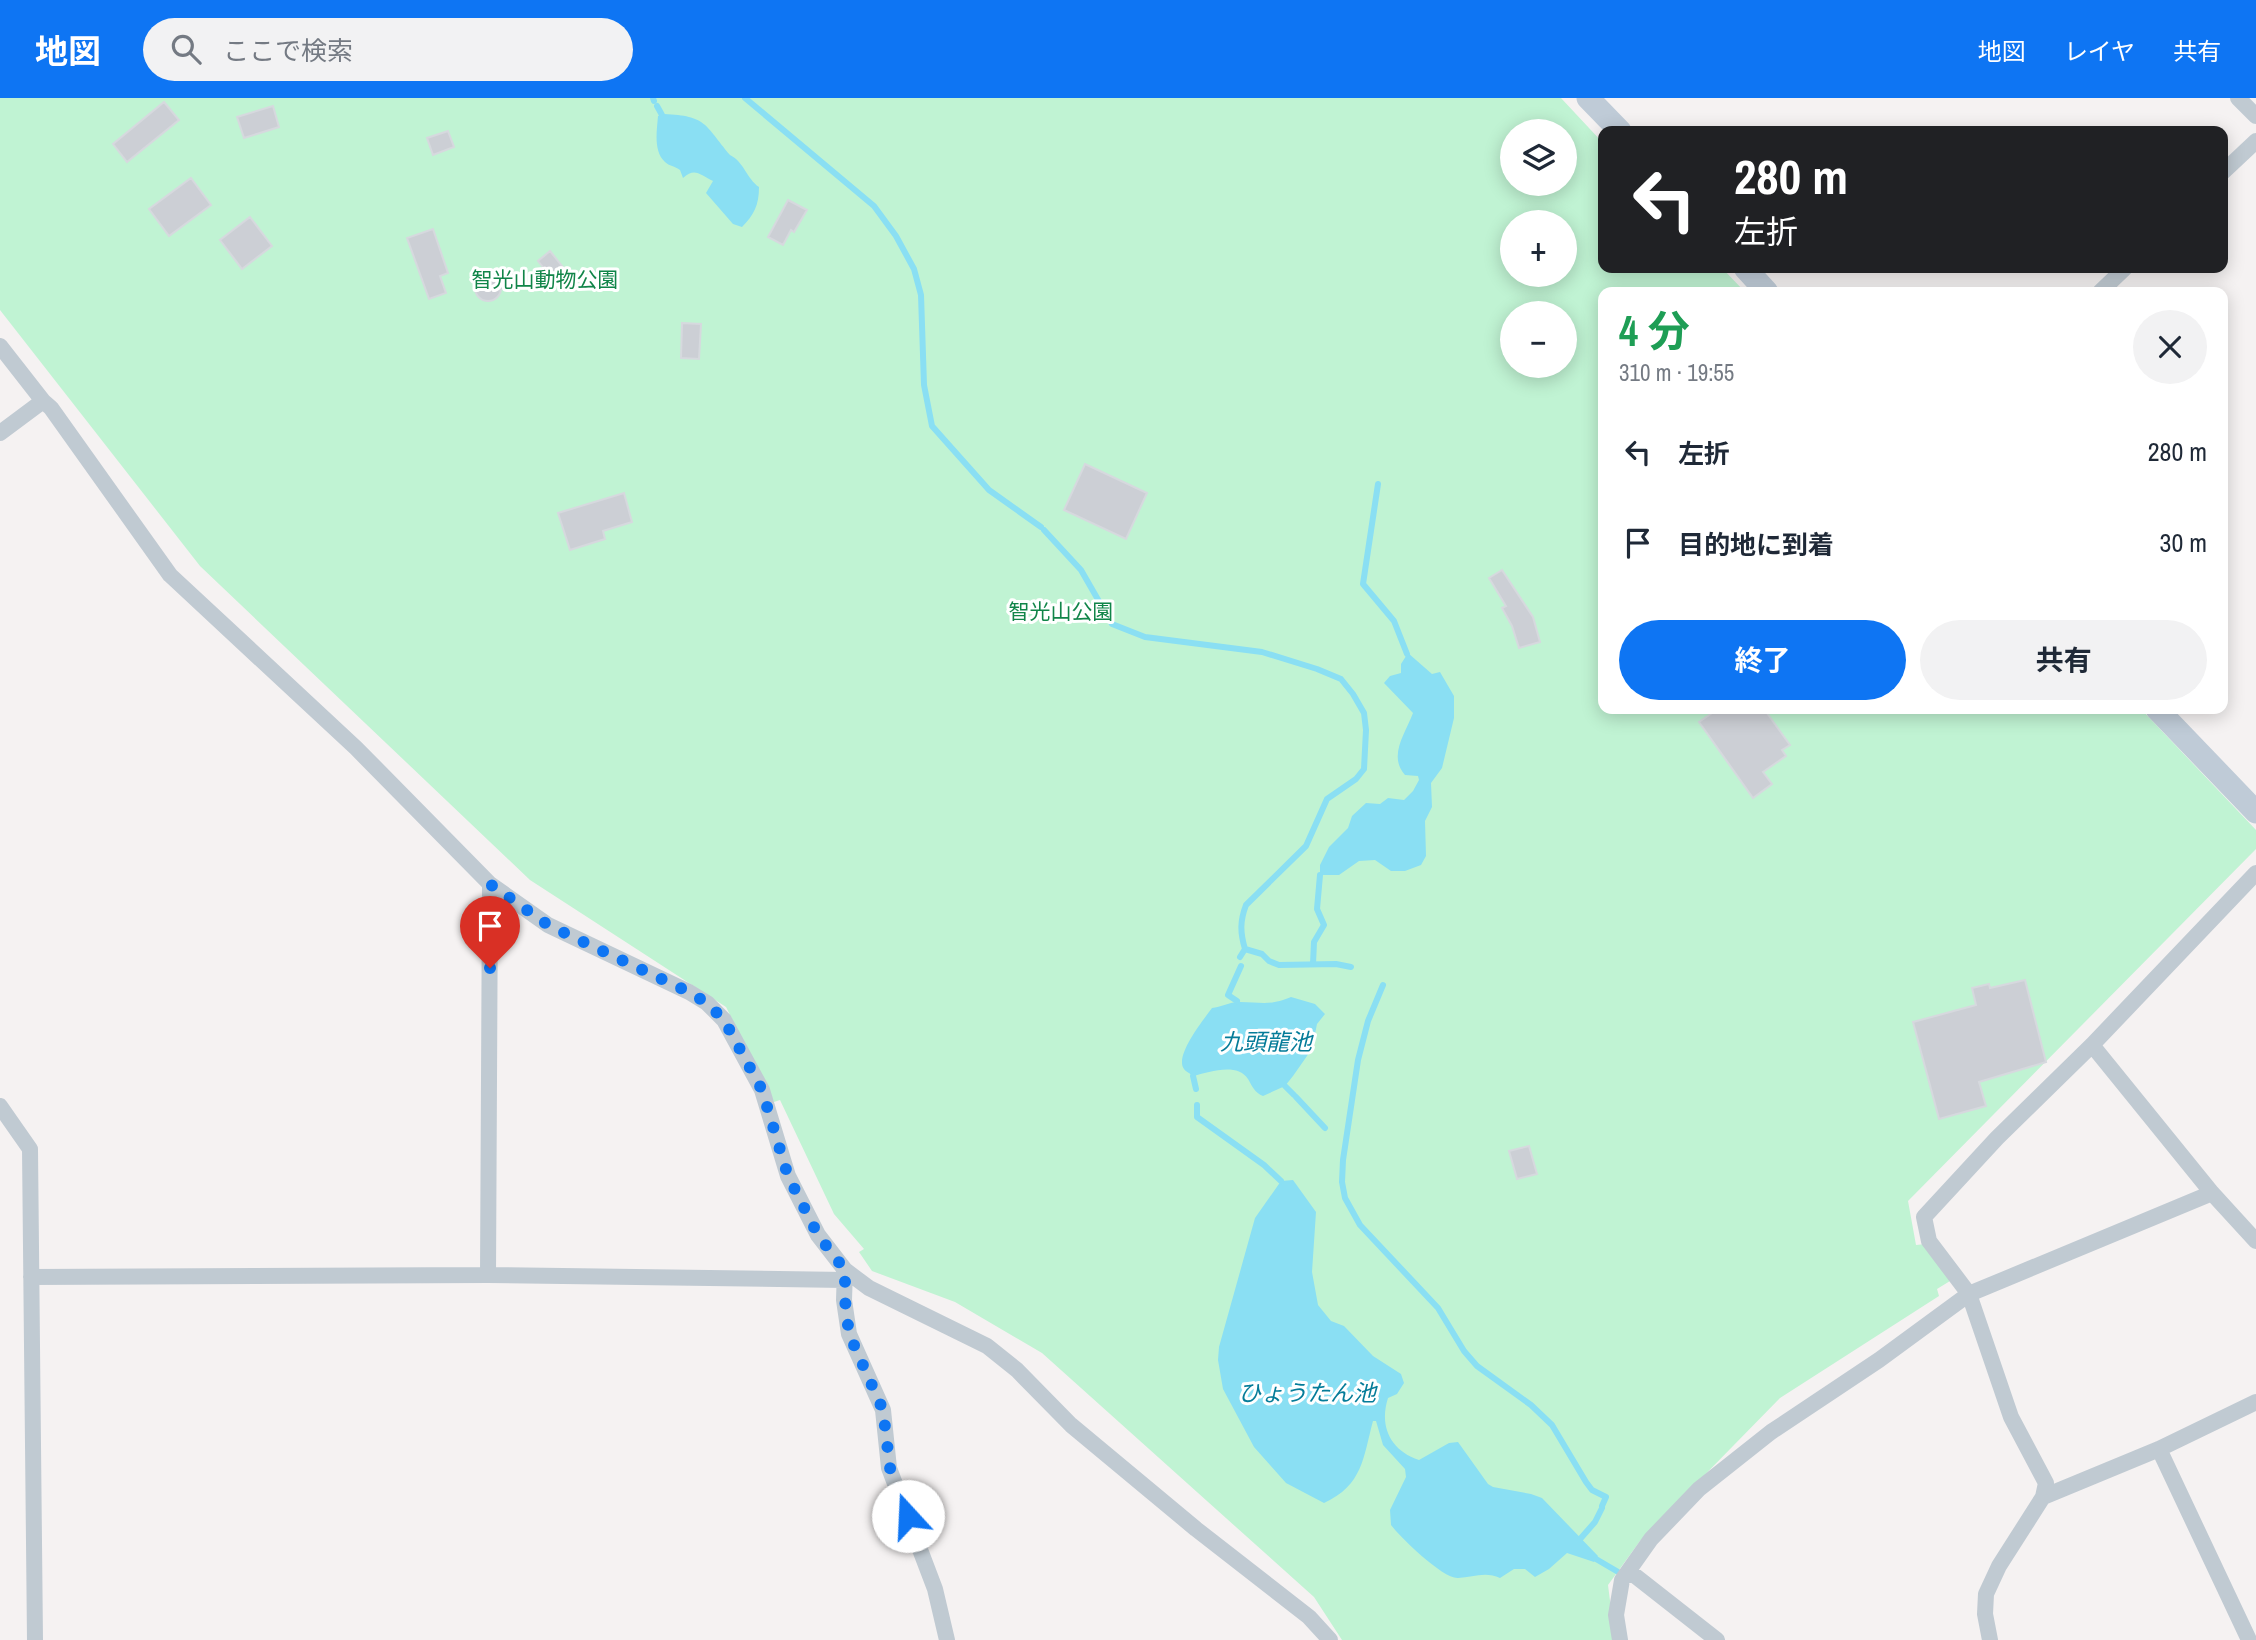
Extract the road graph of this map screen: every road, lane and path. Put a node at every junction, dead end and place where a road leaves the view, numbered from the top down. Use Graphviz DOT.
graph roads {
  1 [pos="1588,98"];
  2 [pos="2238,98"];
  3 [pos="2256,116"];
  4 [pos="1615,126"];
  5 [pos="2256,141"];
  6 [pos="2228,167"];
  7 [pos="1750,273"];
  8 [pos="2120,273"];
  9 [pos="1762,287"];
  10 [pos="2105,287"];
  11 [pos="0,346"];
  12 [pos="43,401"];
  13 [pos="0,433"];
  14 [pos="2162,714"];
  15 [pos="2256,812"];
  16 [pos="2256,873"];
  17 [pos="490,884"];
  18 [pos="2092,1045"];
  19 [pos="0,1106"];
  20 [pos="2212,1193"];
  21 [pos="2256,1241"];
  22 [pos="488,1275"];
  23 [pos="845,1275"];
  24 [pos="31,1277"];
  25 [pos="1969,1294"];
  26 [pos="2256,1402"];
  27 [pos="2159,1449"];
  28 [pos="2043,1497"];
  29 [pos="1626,1575"];
  30 [pos="35,1640"];
  31 [pos="947,1640"];
  32 [pos="1330,1640"];
  33 [pos="1620,1640"];
  34 [pos="1717,1640"];
  35 [pos="1990,1640"];
  36 [pos="2249,1640"];
  1 -- 4 [label="street"];
  2 -- 3 [label="street"];
  5 -- 6 [label="street"];
  7 -- 9 [label="street"];
  8 -- 10 [label="street"];
  11 -- 12 [label="street"];
  12 -- 13 [label="street"];
  12 -- 17 [label="street"];
  14 -- 15 [label="street"];
  16 -- 18 [label="street"];
  17 -- 22 [label="street"];
  17 -- 23 [label="street"];
  18 -- 20 [label="street"];
  18 -- 25 [label="street"];
  19 -- 24 [label="street"];
  20 -- 21 [label="street"];
  20 -- 25 [label="street"];
  22 -- 23 [label="street"];
  22 -- 24 [label="street"];
  23 -- 31 [label="street"];
  23 -- 32 [label="street"];
  24 -- 30 [label="street"];
  25 -- 28 [label="street"];
  25 -- 29 [label="street"];
  26 -- 27 [label="street"];
  27 -- 28 [label="street"];
  27 -- 36 [label="street"];
  28 -- 35 [label="street"];
  29 -- 33 [label="street"];
  29 -- 34 [label="street"];
}
